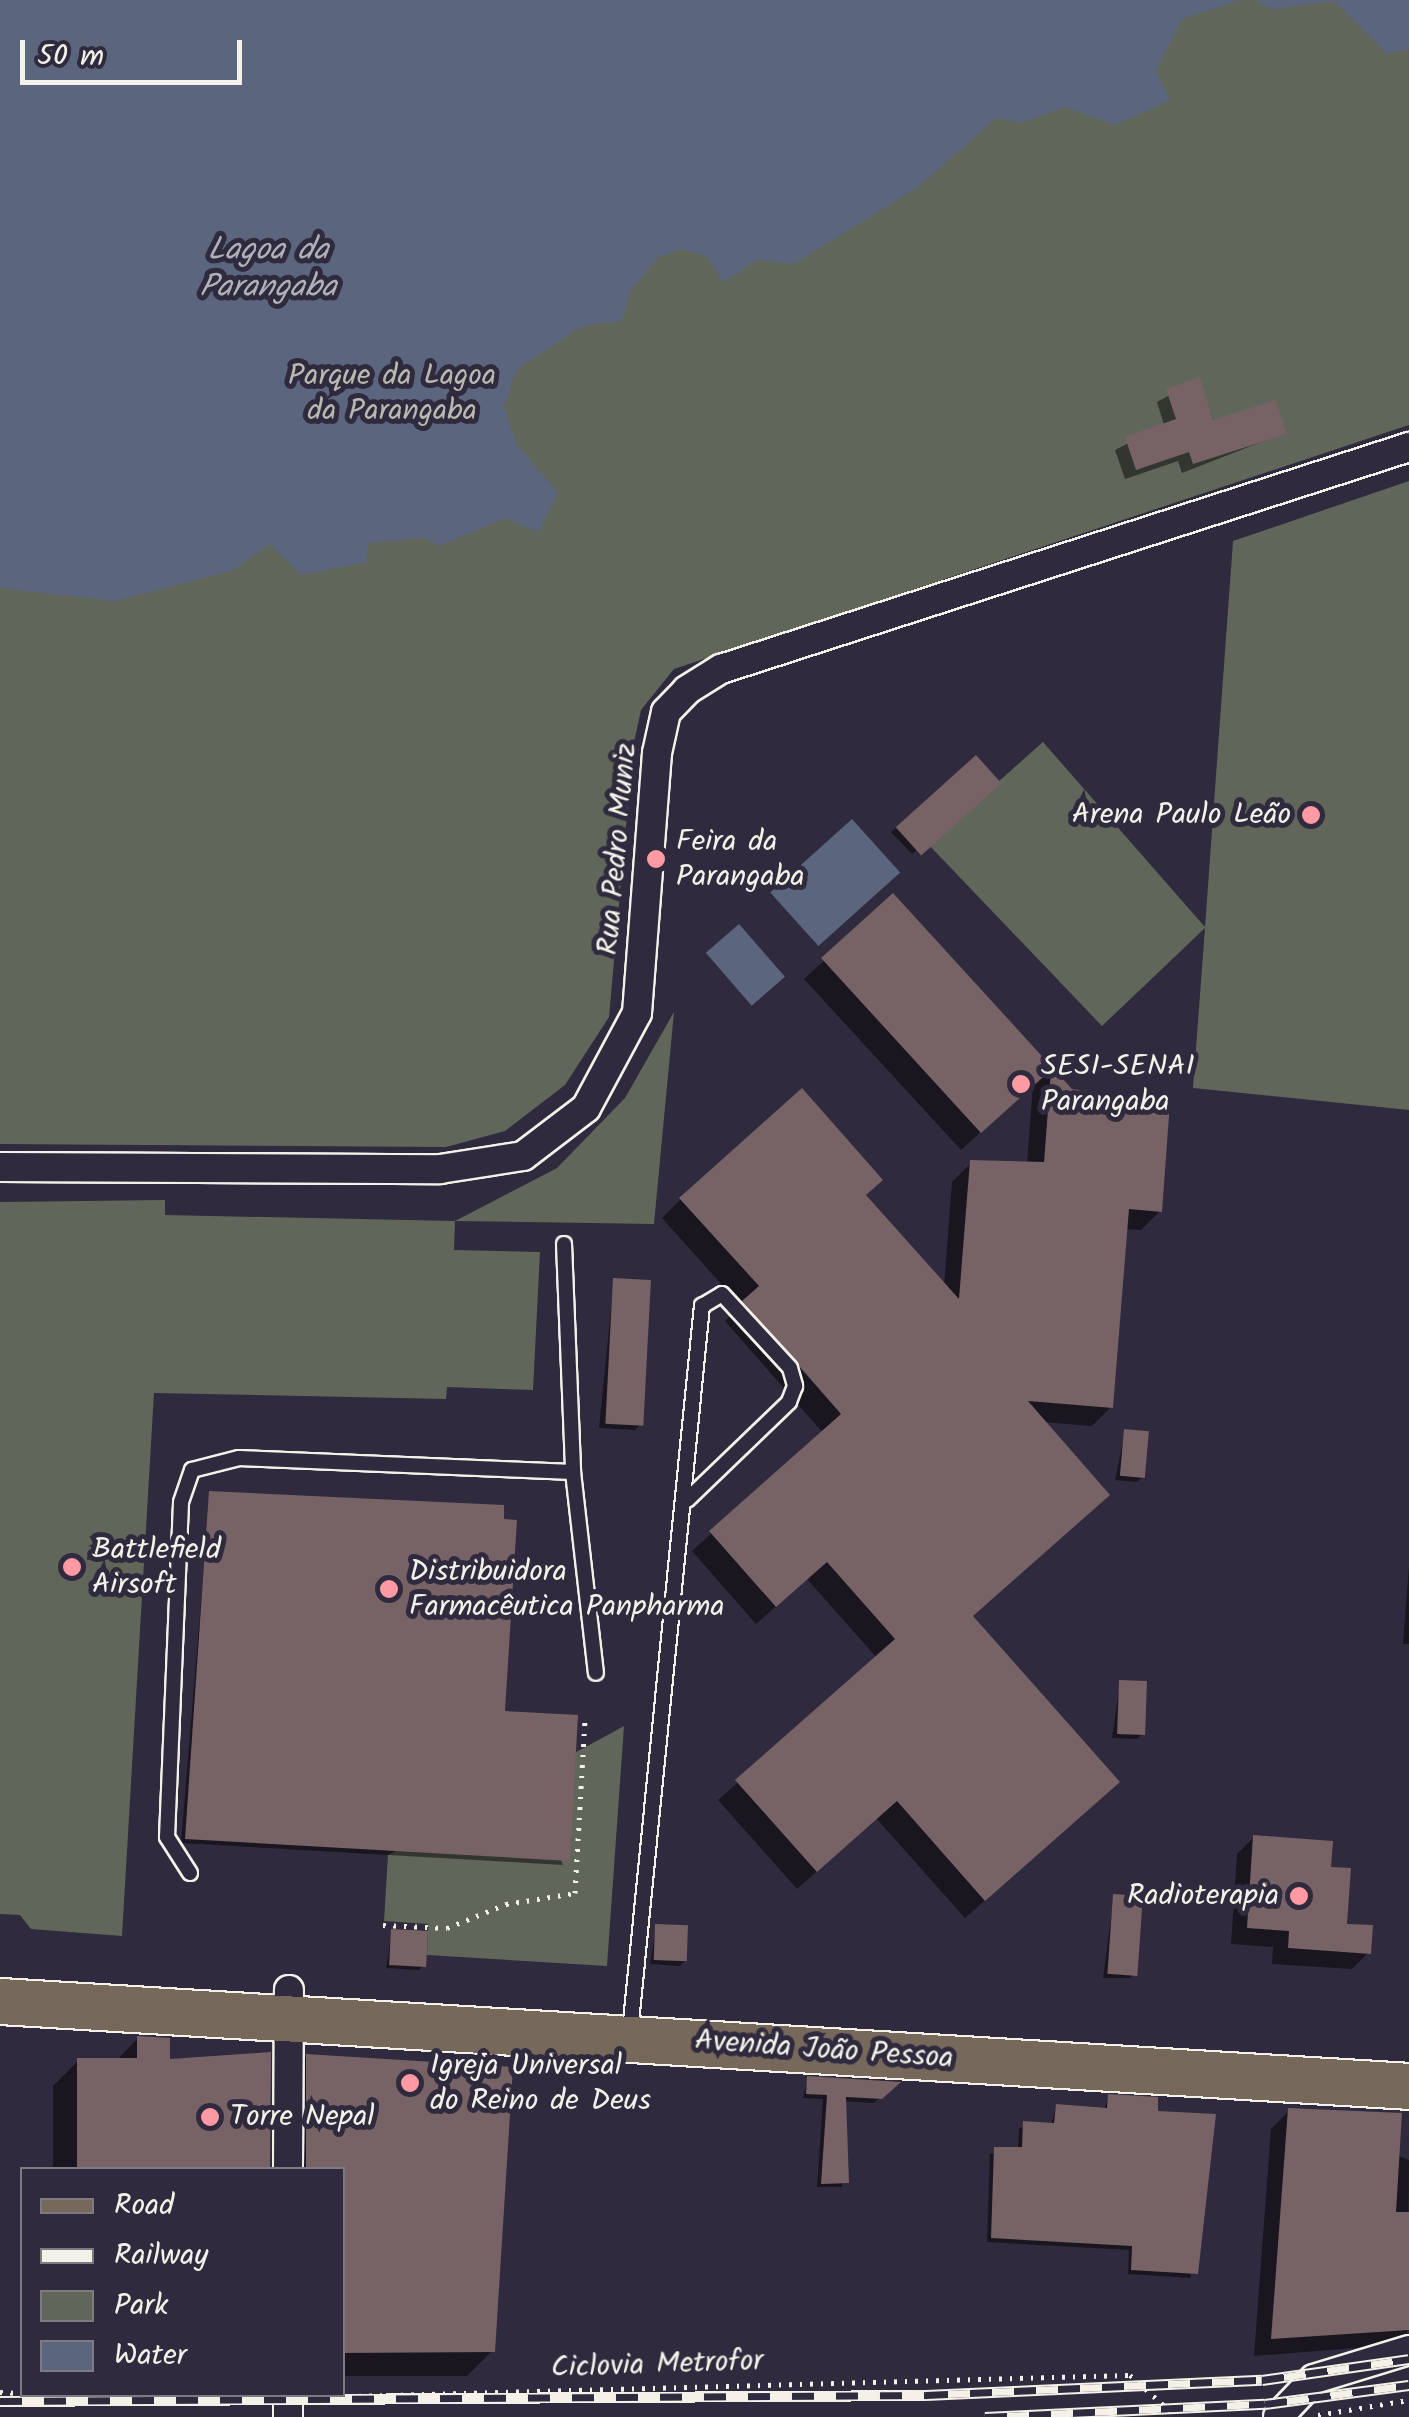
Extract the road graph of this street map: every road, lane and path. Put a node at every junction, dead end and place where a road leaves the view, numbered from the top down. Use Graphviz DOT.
graph roads {
  1 [pos="1409,447"];
  2 [pos="0,1167"];
  3 [pos="564,1244"];
  4 [pos="573,1472"];
  5 [pos="686,1500"];
  6 [pos="596,1673"];
  7 [pos="585,1722"];
  8 [pos="190,1873"];
  9 [pos="384,1925"];
  10 [pos="0,1973"];
  11 [pos="0,2001"];
  12 [pos="289,2004"];
  13 [pos="631,2025"];
  14 [pos="1409,2058"];
  15 [pos="1409,2086"];
  16 [pos="288,2167"];
  17 [pos="1409,2350"];
  18 [pos="178,2397"];
  19 [pos="1409,2400"];
  20 [pos="288,2403"];
  21 [pos="1177,2417"];
  22 [pos="1278,2417"];
  23 [pos="1306,2417"];
  1 -- 2 [label="street, Rua Pedro Muniz"];
  3 -- 4 [label="lane"];
  4 -- 6 [label="lane"];
  4 -- 8 [label="lane"];
  5 -- 5 [label="lane"];
  5 -- 13 [label="lane"];
  7 -- 9 [label="path"];
  10 -- 12 [label="main road, Avenida João Pessoa"];
  11 -- 12 [label="main road, Avenida João Pessoa"];
  12 -- 13 [label="main road, Avenida João Pessoa"];
  12 -- 16 [label="street"];
  13 -- 14 [label="main road, Avenida João Pessoa"];
  13 -- 15 [label="main road, Avenida João Pessoa"];
  17 -- 22 [label="street"];
  18 -- 20 [label="path, Ciclovia Metrofor"];
  19 -- 23 [label="path"];
  20 -- 21 [label="path, Ciclovia Metrofor"];
}
